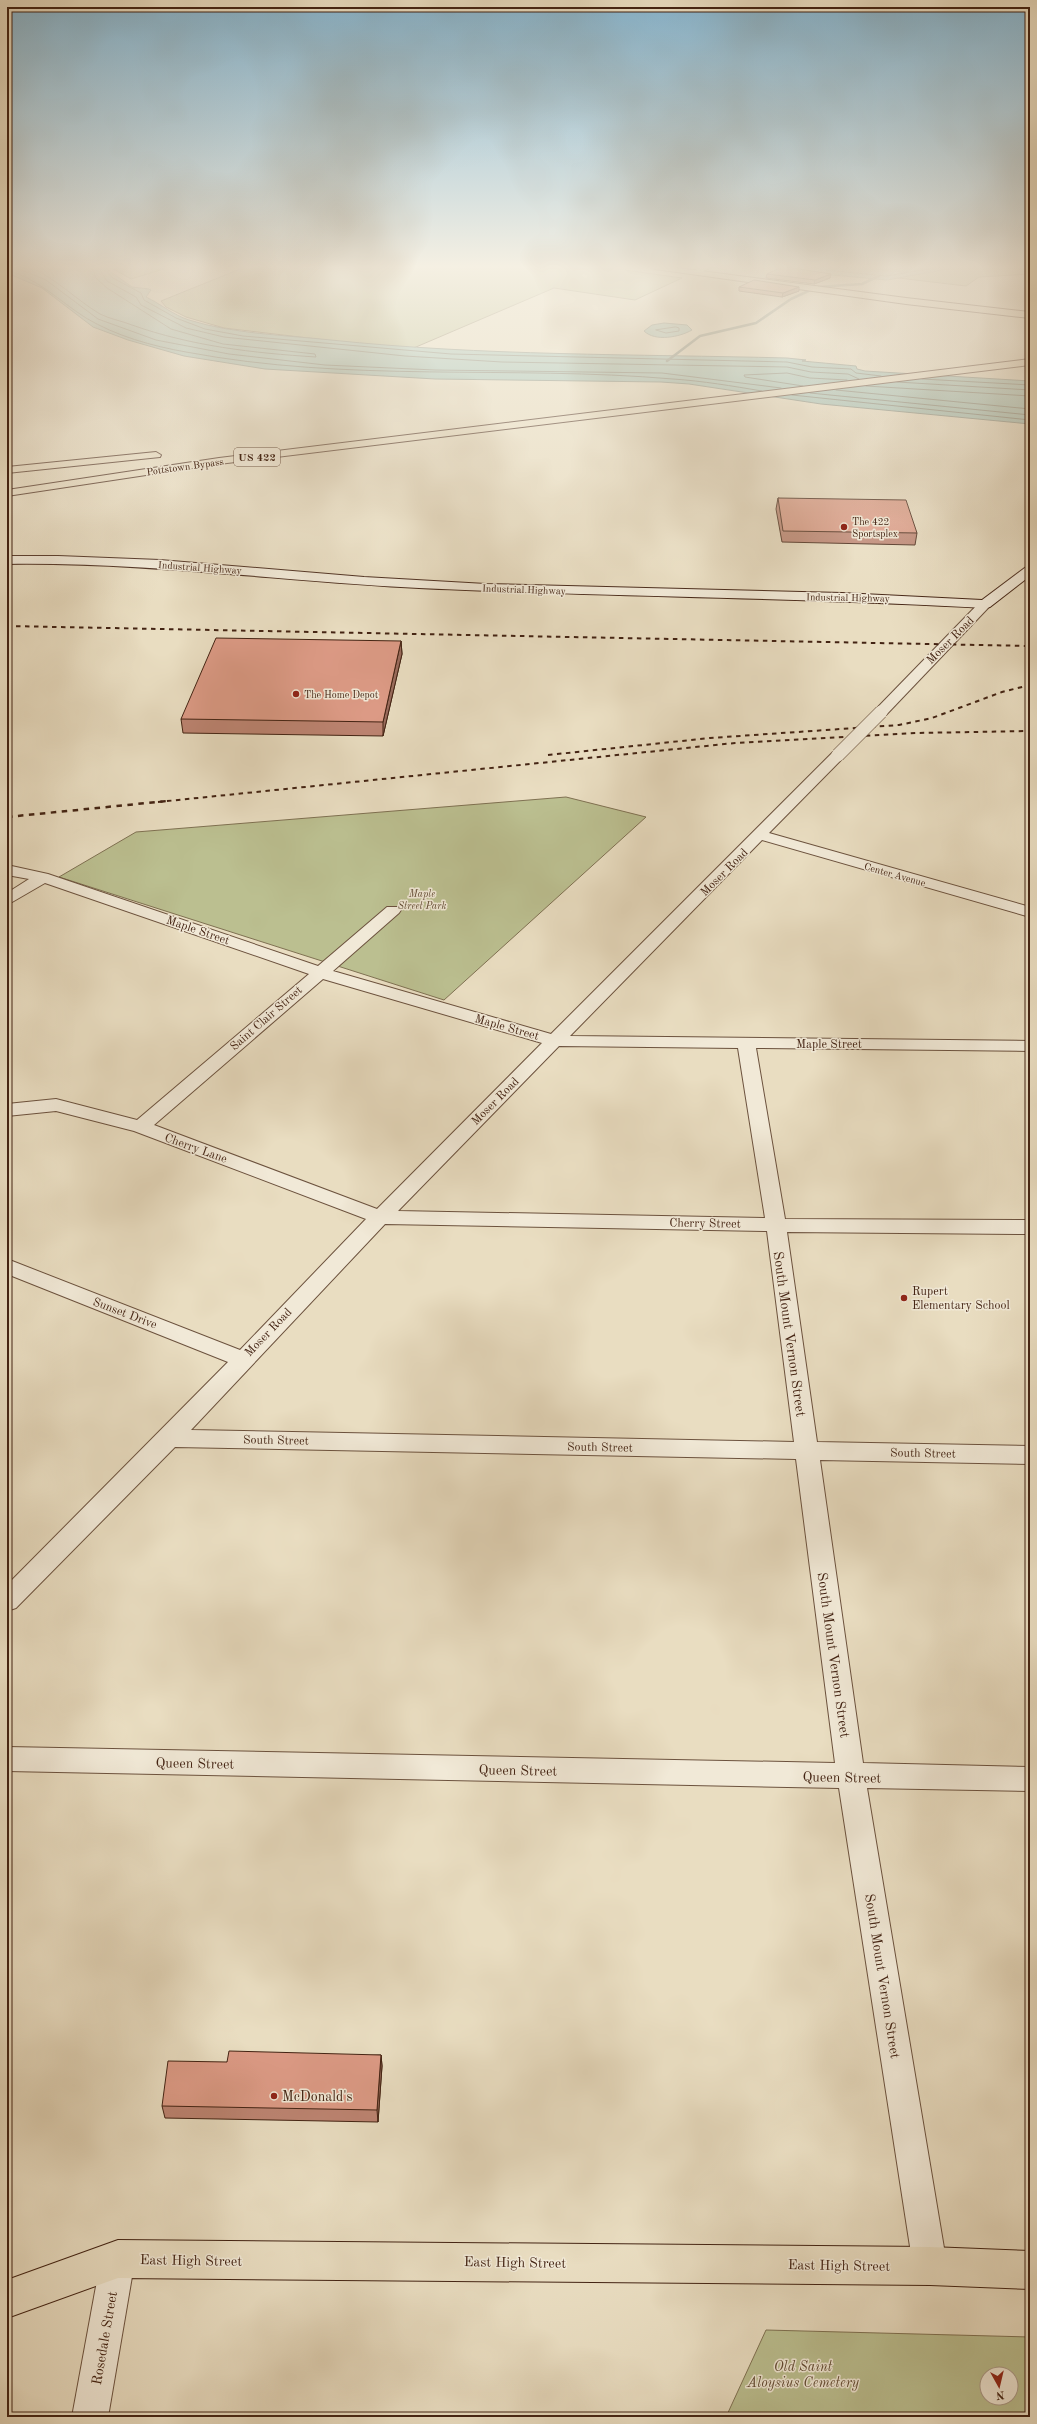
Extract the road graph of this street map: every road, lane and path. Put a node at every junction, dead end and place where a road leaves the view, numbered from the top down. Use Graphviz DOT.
graph roads {
  1 [pos="824,380"];
  2 [pos="869,380"];
  3 [pos="508,425"];
  4 [pos="410,431"];
  5 [pos="239,447"];
  6 [pos="170,454"];
  7 [pos="7,470"];
  8 [pos="7,486"];
  9 [pos="7,493"];
  10 [pos="17,503"];
  11 [pos="7,560"];
  12 [pos="1030,570"];
  13 [pos="1002,589"];
  14 [pos="900,598"];
  15 [pos="985,604"];
  16 [pos="971,618"];
  17 [pos="761,835"];
  18 [pos="7,870"];
  19 [pos="43,877"];
  20 [pos="7,900"];
  21 [pos="393,910"];
  22 [pos="1030,912"];
  23 [pos="319,972"];
  24 [pos="555,1041"];
  25 [pos="746,1043"];
  26 [pos="1030,1046"];
  27 [pos="7,1110"];
  28 [pos="141,1127"];
  29 [pos="380,1216"];
  30 [pos="776,1225"];
  31 [pos="1030,1227"];
  32 [pos="7,1266"];
  33 [pos="242,1359"];
  34 [pos="169,1438"];
  35 [pos="806,1451"];
  36 [pos="1030,1456"];
  37 [pos="7,1601"];
  38 [pos="7,1759"];
  39 [pos="851,1777"];
  40 [pos="1030,1779"];
  41 [pos="118,2259"];
  42 [pos="930,2266"];
  43 [pos="1030,2270"];
  44 [pos="7,2299"];
  45 [pos="90,2417"];
  1 -- 4 [label="main road, Pottstown Bypass / US 422"];
  2 -- 3 [label="main road, Pottstown Bypass / US 422"];
  3 -- 9 [label="main road, Pottstown Bypass / US 422"];
  3 -- 10 [label="main road"];
  4 -- 5 [label="main road"];
  4 -- 8 [label="main road, Pottstown Bypass / US 422"];
  6 -- 7 [label="main road"];
  11 -- 14 [label="street, Industrial Highway"];
  12 -- 13 [label="street"];
  13 -- 14 [label="street"];
  13 -- 15 [label="street"];
  14 -- 15 [label="street, Industrial Highway"];
  14 -- 16 [label="street"];
  15 -- 16 [label="street, Moser Road"];
  16 -- 17 [label="street, Moser Road, bridge"];
  17 -- 22 [label="street, Center Avenue"];
  17 -- 24 [label="street, Moser Road"];
  18 -- 19 [label="street, Maple Street"];
  19 -- 20 [label="street"];
  19 -- 23 [label="street, Maple Street"];
  21 -- 23 [label="street, Saint Clair Street"];
  23 -- 24 [label="street, Maple Street"];
  23 -- 28 [label="street, Saint Clair Street"];
  24 -- 25 [label="street, Maple Street"];
  24 -- 29 [label="street, Moser Road"];
  25 -- 26 [label="street, Maple Street"];
  25 -- 30 [label="street, South Mount Vernon Street"];
  27 -- 28 [label="street, Cherry Lane"];
  28 -- 29 [label="street, Cherry Lane"];
  29 -- 30 [label="street, Cherry Street"];
  29 -- 33 [label="street, Moser Road"];
  30 -- 31 [label="street, Cherry Street"];
  30 -- 35 [label="street, South Mount Vernon Street"];
  32 -- 33 [label="street, Sunset Drive"];
  33 -- 34 [label="street, Moser Road"];
  34 -- 35 [label="street, South Street"];
  34 -- 37 [label="street, Moser Road"];
  35 -- 36 [label="street, South Street"];
  35 -- 39 [label="street, South Mount Vernon Street"];
  38 -- 39 [label="street, Queen Street"];
  39 -- 40 [label="street, Queen Street"];
  39 -- 42 [label="street, South Mount Vernon Street"];
  41 -- 42 [label="main road, East High Street"];
  41 -- 44 [label="main road, East High Street"];
  41 -- 45 [label="street, Rosedale Street"];
  42 -- 43 [label="main road, East High Street"];
}
